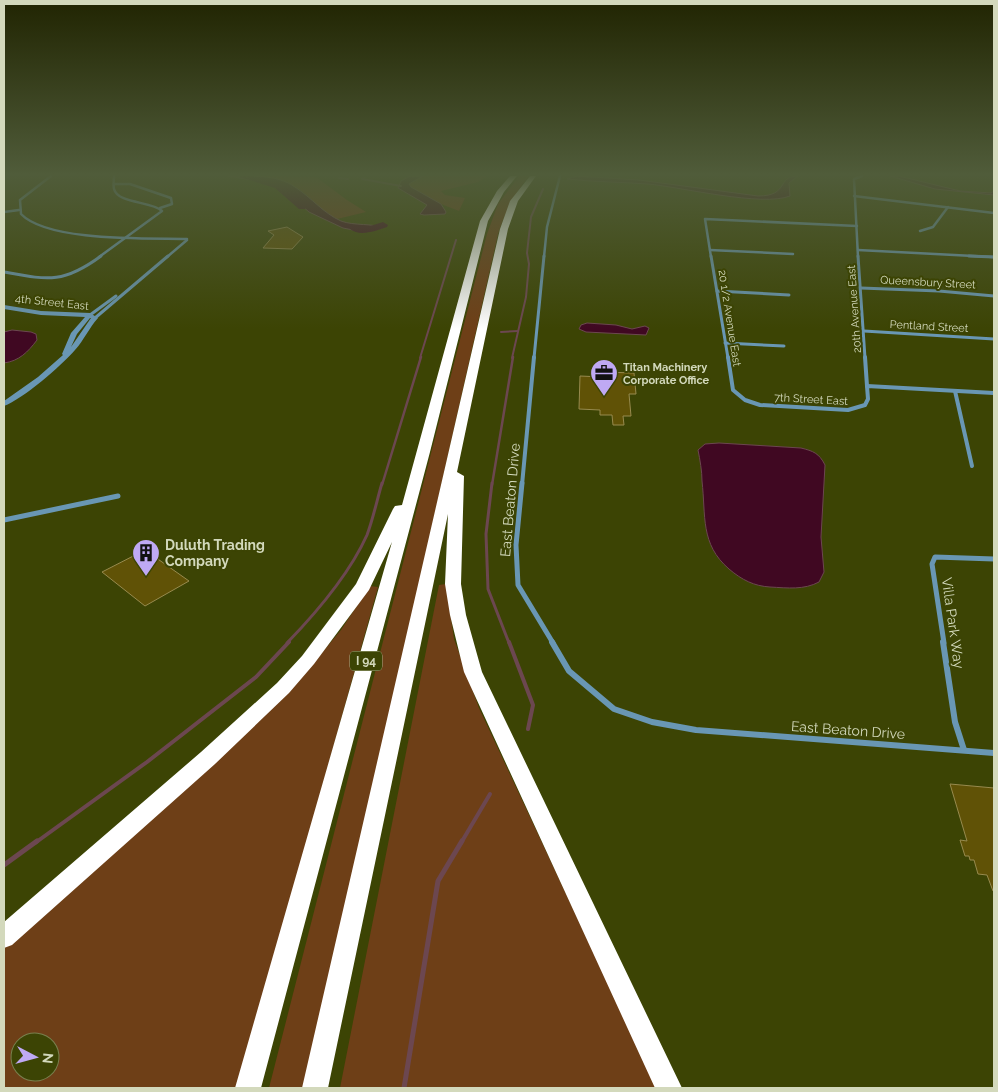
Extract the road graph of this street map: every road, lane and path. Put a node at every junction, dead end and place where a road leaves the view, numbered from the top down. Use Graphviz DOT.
graph roads {
  1 [pos="857,226"];
  2 [pos="47,227"];
  3 [pos="140,227"];
  4 [pos="482,227"];
  5 [pos="505,227"];
  6 [pos="547,227"];
  7 [pos="706,227"];
  8 [pos="933,227"];
  9 [pos="920,231"];
  10 [pos="127,237"];
  11 [pos="710,250"];
  12 [pos="858,250"];
  13 [pos="793,254"];
  14 [pos="994,257"];
  15 [pos="4,272"];
  16 [pos="861,288"];
  17 [pos="717,291"];
  18 [pos="789,295"];
  19 [pos="994,296"];
  20 [pos="4,307"];
  21 [pos="4,312"];
  22 [pos="90,317"];
  23 [pos="864,331"];
  24 [pos="994,339"];
  25 [pos="725,343"];
  26 [pos="784,346"];
  27 [pos="867,386"];
  28 [pos="733,390"];
  29 [pos="955,391"];
  30 [pos="994,393"];
  31 [pos="4,404"];
  32 [pos="458,438"];
  33 [pos="424,452"];
  34 [pos="972,466"];
  35 [pos="118,496"];
  36 [pos="4,520"];
  37 [pos="994,559"];
  38 [pos="964,750"];
  39 [pos="994,753"];
  40 [pos="4,937"];
  41 [pos="248,1088"];
  42 [pos="315,1088"];
  43 [pos="670,1088"];
  1 -- 12 [label="street, 20th Avenue East"];
  2 -- 10 [label="street"];
  3 -- 10 [label="street"];
  4 -- 33 [label="highway, I 94"];
  5 -- 32 [label="highway"];
  6 -- 38 [label="street, East Beaton Drive"];
  7 -- 11 [label="street, 20 1/2 Avenue East"];
  8 -- 9 [label="street"];
  10 -- 15 [label="street"];
  10 -- 22 [label="street"];
  11 -- 13 [label="street"];
  11 -- 17 [label="street, 20 1/2 Avenue East"];
  12 -- 14 [label="street"];
  12 -- 16 [label="street, 20th Avenue East"];
  16 -- 19 [label="street, Queensbury Street"];
  16 -- 23 [label="street, 20th Avenue East"];
  17 -- 18 [label="street"];
  17 -- 25 [label="street, 20 1/2 Avenue East"];
  20 -- 22 [label="street, 4th Street East"];
  21 -- 22 [label="street, 4th Street East"];
  22 -- 31 [label="street"];
  23 -- 24 [label="street, Pentland Street"];
  23 -- 27 [label="street, 20th Avenue East"];
  25 -- 26 [label="street"];
  25 -- 28 [label="street, 20 1/2 Avenue East"];
  27 -- 28 [label="street, 7th Street East"];
  27 -- 29 [label="street"];
  29 -- 30 [label="street"];
  29 -- 34 [label="street"];
  32 -- 42 [label="highway"];
  32 -- 43 [label="highway"];
  33 -- 40 [label="highway"];
  33 -- 41 [label="highway, I 94"];
  35 -- 36 [label="street"];
  37 -- 38 [label="street, Villa Park Way"];
  38 -- 39 [label="street, East Beaton Drive"];
}
